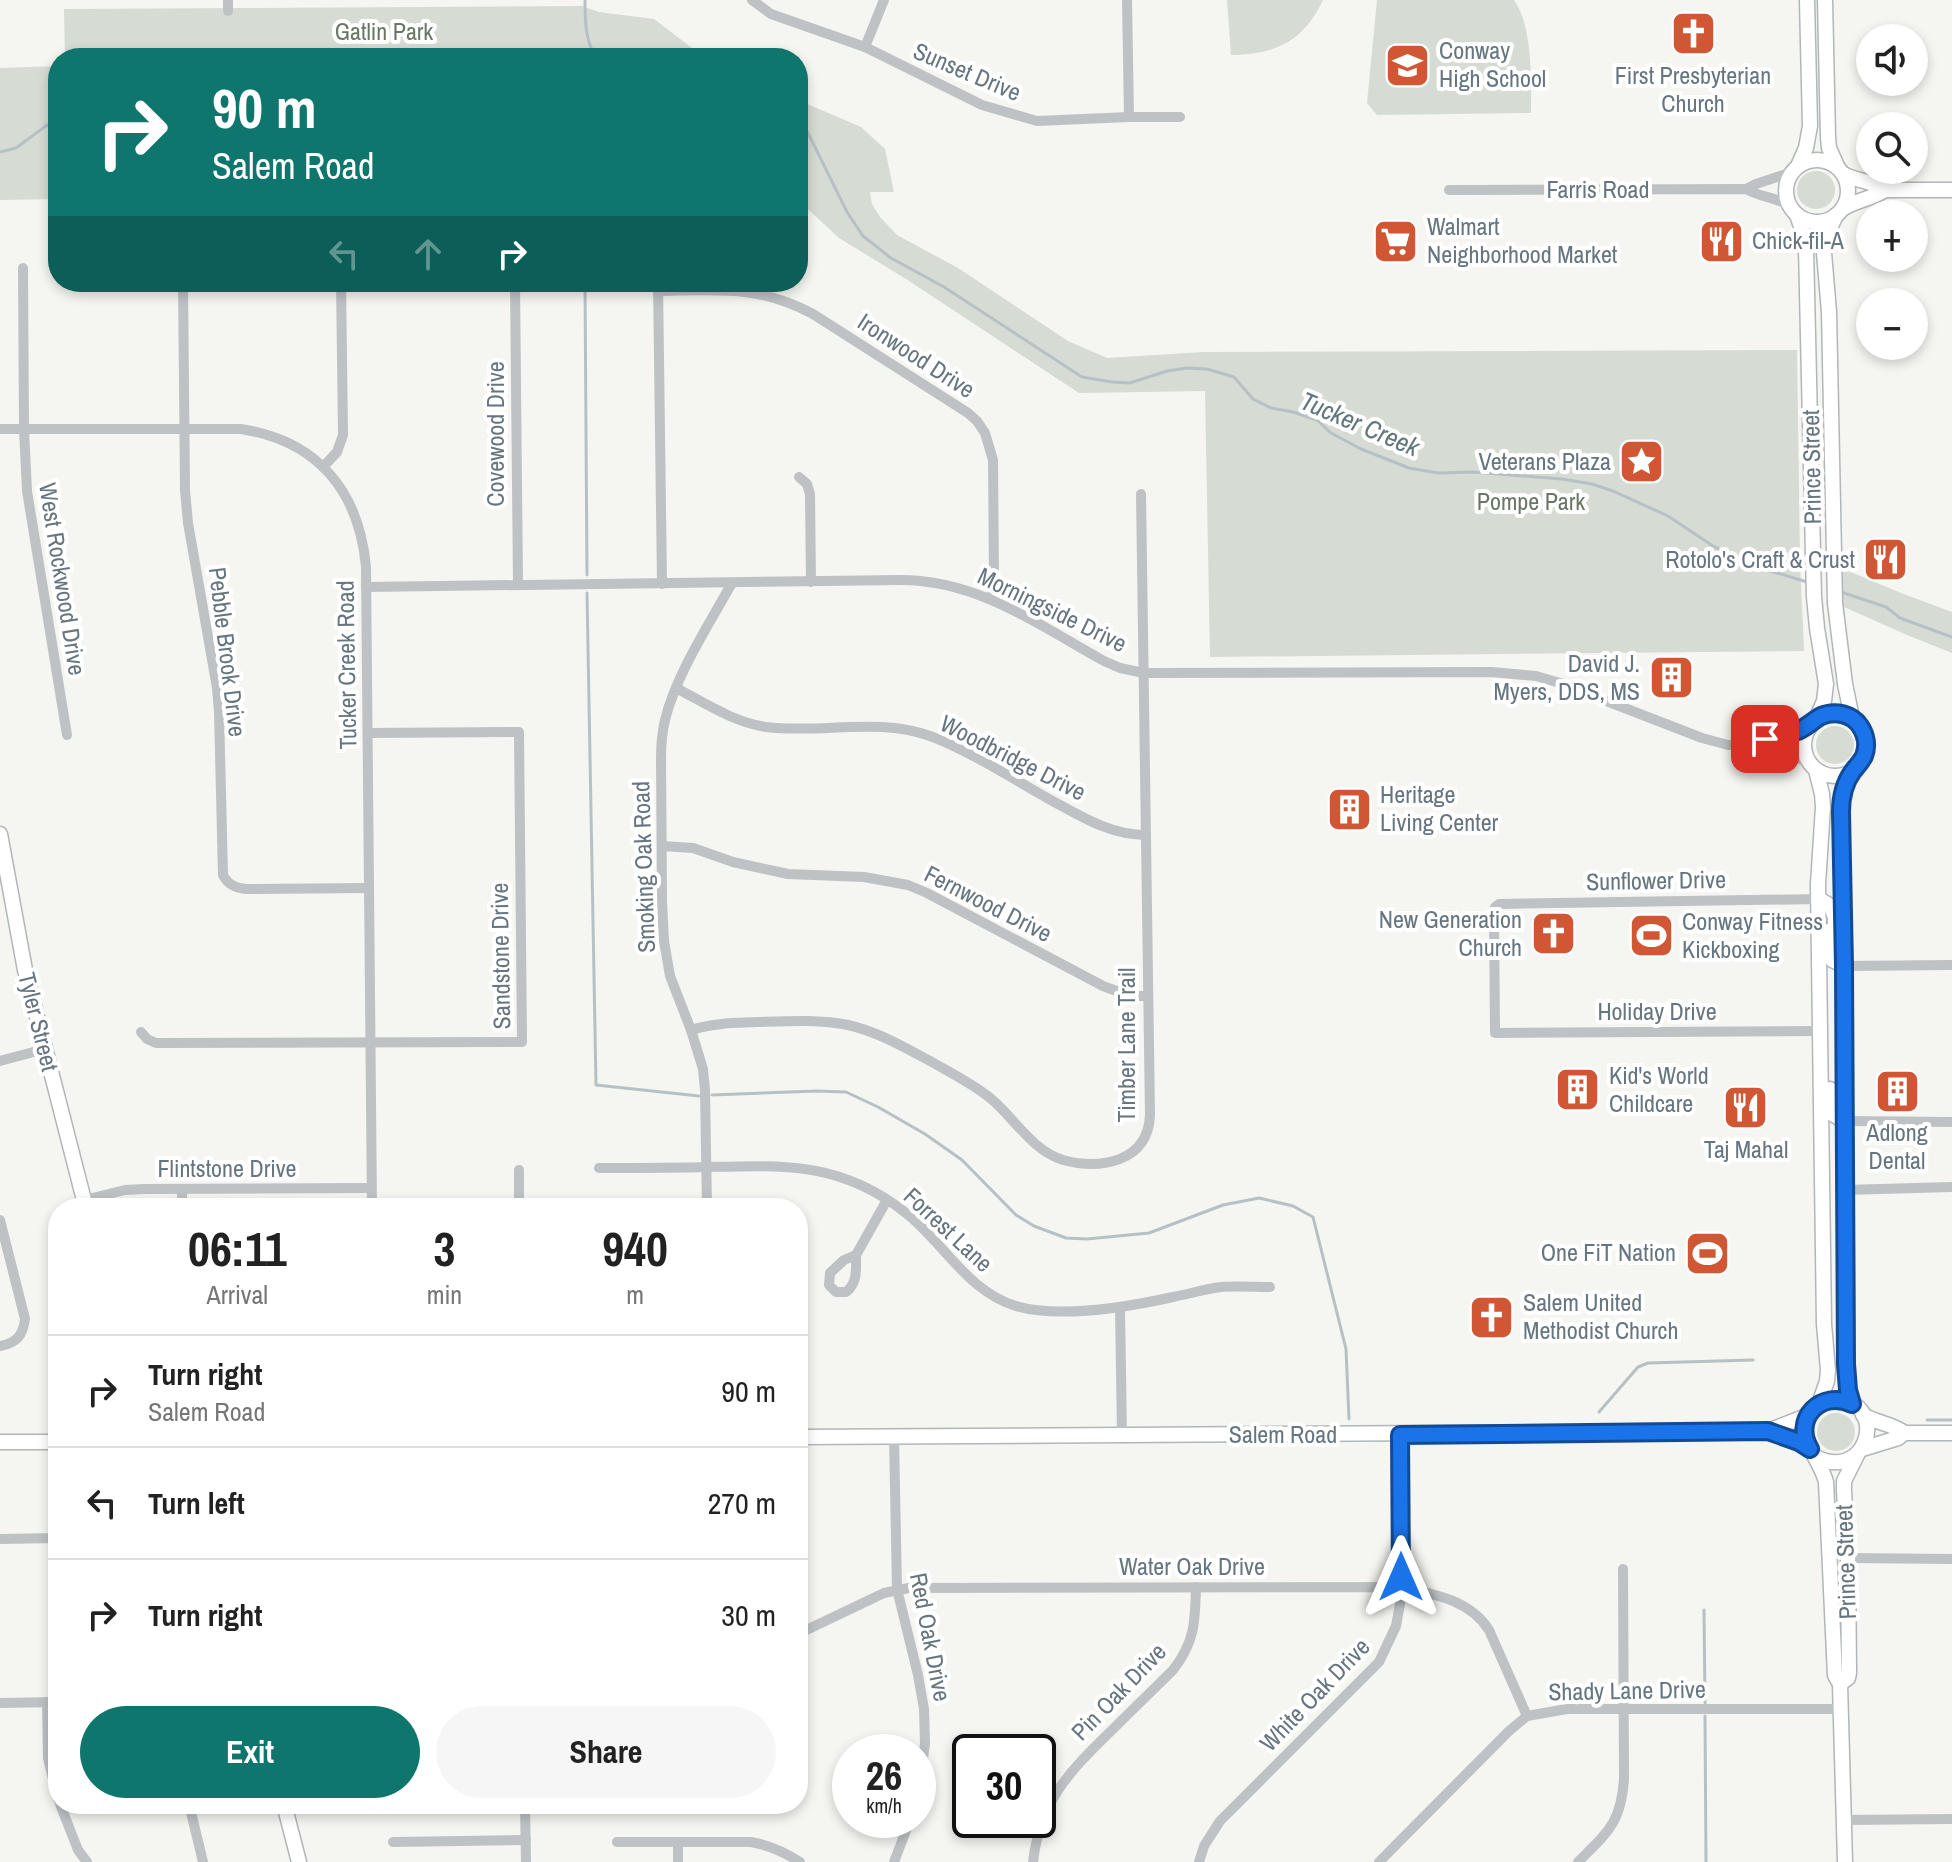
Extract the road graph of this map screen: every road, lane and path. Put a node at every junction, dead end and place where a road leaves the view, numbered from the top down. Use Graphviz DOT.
graph roads {
  1 [pos="752,0"];
  2 [pos="884,0"];
  3 [pos="1127,0"];
  4 [pos="1807,0"];
  5 [pos="1817,0"];
  6 [pos="1825,0"];
  7 [pos="1826,32"];
  8 [pos="865,47"];
  9 [pos="1129,117"];
  10 [pos="1180,117"];
  11 [pos="1795,169"];
  12 [pos="1841,171"];
  13 [pos="1746,189"];
  14 [pos="1449,190"];
  15 [pos="1885,190"];
  16 [pos="1952,190"];
  17 [pos="1793,210"];
  18 [pos="1839,212"];
  19 [pos="23,268"];
  20 [pos="183,292"];
  21 [pos="341,292"];
  22 [pos="515,292"];
  23 [pos="658,292"];
  24 [pos="747,292"];
  25 [pos="0,429"];
  26 [pos="24,429"];
  27 [pos="184,429"];
  28 [pos="323,467"];
  29 [pos="799,477"];
  30 [pos="1141,494"];
  31 [pos="811,582"];
  32 [pos="732,583"];
  33 [pos="662,584"];
  34 [pos="518,585"];
  35 [pos="366,587"];
  36 [pos="991,599"];
  37 [pos="1144,673"];
  38 [pos="676,688"];
  39 [pos="1852,718"];
  40 [pos="1814,722"];
  41 [pos="368,733"];
  42 [pos="67,735"];
  43 [pos="1756,745"];
  44 [pos="1813,766"];
  45 [pos="1855,769"];
  46 [pos="0,834"];
  47 [pos="1146,835"];
  48 [pos="662,846"];
  49 [pos="369,888"];
  50 [pos="1819,907"];
  51 [pos="1844,949"];
  52 [pos="1952,965"];
  53 [pos="1844,966"];
  54 [pos="1148,996"];
  55 [pos="691,1030"];
  56 [pos="141,1032"];
  57 [pos="1495,1033"];
  58 [pos="1820,1038"];
  59 [pos="370,1043"];
  60 [pos="45,1049"];
  61 [pos="0,1061"];
  62 [pos="1844,1102"];
  63 [pos="1844,1121"];
  64 [pos="1952,1122"];
  65 [pos="706,1167"];
  66 [pos="599,1168"];
  67 [pos="519,1170"];
  68 [pos="1952,1187"];
  69 [pos="371,1188"];
  70 [pos="182,1189"];
  71 [pos="1844,1190"];
  72 [pos="83,1198"];
  73 [pos="102,1198"];
  74 [pos="182,1198"];
  75 [pos="372,1198"];
  76 [pos="519,1198"];
  77 [pos="707,1198"];
  78 [pos="887,1200"];
  79 [pos="0,1220"];
  80 [pos="1823,1241"];
  81 [pos="856,1255"];
  82 [pos="1270,1287"];
  83 [pos="1120,1307"];
  84 [pos="1845,1308"];
  85 [pos="0,1346"];
  86 [pos="1852,1404"];
  87 [pos="1814,1409"];
  88 [pos="1863,1415"];
  89 [pos="1768,1431"];
  90 [pos="1904,1433"];
  91 [pos="1952,1433"];
  92 [pos="1400,1435"];
  93 [pos="1122,1436"];
  94 [pos="808,1437"];
  95 [pos="894,1437"];
  96 [pos="0,1442"];
  97 [pos="48,1442"];
  98 [pos="1860,1452"];
  99 [pos="1813,1453"];
  100 [pos="48,1538"];
  101 [pos="0,1539"];
  102 [pos="1848,1558"];
  103 [pos="1952,1559"];
  104 [pos="1623,1569"];
  105 [pos="1196,1587"];
  106 [pos="1401,1587"];
  107 [pos="897,1589"];
  108 [pos="808,1629"];
  109 [pos="1844,1679"];
  110 [pos="48,1702"];
  111 [pos="0,1703"];
  112 [pos="1624,1709"];
  113 [pos="1841,1709"];
  114 [pos="1527,1716"];
  115 [pos="925,1734"];
  116 [pos="64,1814"];
  117 [pos="191,1814"];
  118 [pos="287,1814"];
  119 [pos="525,1814"];
  120 [pos="1952,1819"];
  121 [pos="1844,1820"];
  122 [pos="903,1838"];
  123 [pos="526,1840"];
  124 [pos="393,1842"];
  125 [pos="617,1842"];
  126 [pos="678,1842"];
  127 [pos="87,1862"];
  128 [pos="203,1862"];
  129 [pos="299,1862"];
  130 [pos="526,1862"];
  131 [pos="678,1862"];
  132 [pos="800,1862"];
  133 [pos="894,1862"];
  134 [pos="1033,1862"];
  135 [pos="1199,1862"];
  136 [pos="1379,1862"];
  137 [pos="1578,1862"];
  138 [pos="1845,1862"];
  1 -- 8 [label="street, Sunset Drive"];
  2 -- 8 [label="street"];
  3 -- 9 [label="street"];
  4 -- 11 [label="main road"];
  5 -- 7 [label="main road"];
  6 -- 7 [label="main road"];
  7 -- 12 [label="main road"];
  8 -- 9 [label="street, Sunset Drive"];
  9 -- 10 [label="street, Sunset Drive"];
  11 -- 12 [label="main road"];
  11 -- 13 [label="street, Farris Road"];
  11 -- 17 [label="main road"];
  12 -- 15 [label="main road"];
  12 -- 18 [label="main road"];
  13 -- 14 [label="street, Farris Road"];
  13 -- 17 [label="street, Farris Road"];
  15 -- 16 [label="main road"];
  15 -- 18 [label="main road"];
  17 -- 18 [label="main road"];
  17 -- 40 [label="main road, Prince Street"];
  18 -- 39 [label="main road, Prince Street"];
  19 -- 26 [label="street, West Rockwood Drive"];
  20 -- 27 [label="street, Pebble Brook Drive"];
  21 -- 28 [label="street"];
  22 -- 34 [label="street, Covewood Drive"];
  23 -- 33 [label="street"];
  24 -- 36 [label="street, Ironwood Drive"];
  25 -- 26 [label="street, Tucker Creek Road"];
  26 -- 27 [label="street, Tucker Creek Road"];
  26 -- 42 [label="street, West Rockwood Drive"];
  27 -- 28 [label="street, Tucker Creek Road"];
  27 -- 49 [label="street, Pebble Brook Drive"];
  28 -- 35 [label="street, Tucker Creek Road"];
  29 -- 31 [label="street"];
  30 -- 37 [label="street, Timber Lane Trail"];
  31 -- 32 [label="street, Morningside Drive"];
  31 -- 36 [label="street, Morningside Drive"];
  32 -- 33 [label="street, Morningside Drive"];
  32 -- 38 [label="street, Smoking Oak Road"];
  33 -- 34 [label="street, Morningside Drive"];
  34 -- 35 [label="street, Morningside Drive"];
  35 -- 41 [label="street, Tucker Creek Road"];
  36 -- 37 [label="street, Morningside Drive"];
  37 -- 43 [label="street, Morningside Drive"];
  37 -- 47 [label="street, Timber Lane Trail"];
  38 -- 47 [label="street, Woodbridge Drive"];
  38 -- 48 [label="street, Smoking Oak Road"];
  39 -- 40 [label="main road"];
  39 -- 45 [label="main road"];
  40 -- 43 [label="street, Morningside Drive"];
  40 -- 44 [label="main road"];
  41 -- 49 [label="street, Tucker Creek Road"];
  41 -- 59 [label="street, Sandstone Drive"];
  43 -- 44 [label="street, Morningside Drive"];
  44 -- 45 [label="main road"];
  44 -- 50 [label="main road"];
  45 -- 51 [label="main road"];
  46 -- 60 [label="main road, Tyler Street"];
  47 -- 54 [label="street, Timber Lane Trail"];
  48 -- 54 [label="street, Fernwood Drive"];
  48 -- 55 [label="street, Smoking Oak Road"];
  49 -- 59 [label="street, Tucker Creek Road"];
  50 -- 51 [label="main road"];
  50 -- 53 [label="main road"];
  50 -- 57 [label="street, Sunflower Drive"];
  50 -- 58 [label="main road"];
  51 -- 53 [label="main road"];
  52 -- 53 [label="street"];
  53 -- 62 [label="main road"];
  54 -- 55 [label="street, Timber Lane Trail"];
  55 -- 65 [label="street, Smoking Oak Road"];
  56 -- 59 [label="street, Sandstone Drive"];
  57 -- 58 [label="street, Holiday Drive"];
  58 -- 62 [label="main road"];
  58 -- 63 [label="main road"];
  58 -- 80 [label="main road"];
  59 -- 69 [label="street, Tucker Creek Road"];
  60 -- 61 [label="street"];
  60 -- 72 [label="main road, Tyler Street"];
  62 -- 63 [label="main road"];
  63 -- 64 [label="street"];
  63 -- 71 [label="main road"];
  65 -- 66 [label="street, Forrest Lane"];
  65 -- 77 [label="street, Smoking Oak Road"];
  65 -- 78 [label="street, Forrest Lane"];
  67 -- 76 [label="street"];
  68 -- 71 [label="street"];
  69 -- 70 [label="street, Flintstone Drive"];
  69 -- 75 [label="street, Tucker Creek Road"];
  70 -- 73 [label="street, Flintstone Drive"];
  70 -- 74 [label="street"];
  71 -- 84 [label="main road"];
  78 -- 81 [label="street"];
  78 -- 83 [label="street, Forrest Lane"];
  79 -- 85 [label="street"];
  80 -- 84 [label="main road"];
  80 -- 87 [label="main road"];
  82 -- 83 [label="street, Forrest Lane"];
  83 -- 93 [label="street"];
  84 -- 86 [label="main road"];
  86 -- 87 [label="main road"];
  86 -- 88 [label="main road"];
  87 -- 89 [label="main road, Salem Road"];
  87 -- 99 [label="main road"];
  88 -- 90 [label="main road"];
  88 -- 98 [label="main road"];
  89 -- 92 [label="main road, Salem Road"];
  89 -- 99 [label="main road, Salem Road"];
  90 -- 91 [label="main road"];
  90 -- 98 [label="main road"];
  92 -- 93 [label="main road, Salem Road"];
  92 -- 106 [label="street, White Oak Drive"];
  93 -- 95 [label="main road, Salem Road"];
  94 -- 95 [label="main road, Salem Road"];
  95 -- 107 [label="street, Red Oak Drive"];
  96 -- 97 [label="main road"];
  98 -- 99 [label="main road"];
  98 -- 102 [label="main road, Prince Street"];
  99 -- 109 [label="main road, Prince Street"];
  100 -- 101 [label="street"];
  102 -- 103 [label="street"];
  102 -- 109 [label="main road, Prince Street"];
  104 -- 112 [label="street"];
  105 -- 106 [label="street, Water Oak Drive"];
  105 -- 107 [label="street, Water Oak Drive"];
  105 -- 134 [label="street, Pin Oak Drive"];
  106 -- 114 [label="street, Water Oak Drive"];
  106 -- 135 [label="street, White Oak Drive"];
  107 -- 108 [label="street, Water Oak Drive"];
  107 -- 115 [label="street, Red Oak Drive"];
  109 -- 113 [label="main road, Prince Street"];
  110 -- 111 [label="street"];
  112 -- 113 [label="street, Shady Lane Drive"];
  112 -- 114 [label="street, Shady Lane Drive"];
  112 -- 137 [label="street"];
  113 -- 121 [label="main road, Prince Street"];
  114 -- 136 [label="street, Shady Lane Drive"];
  116 -- 127 [label="street"];
  117 -- 128 [label="street"];
  118 -- 129 [label="main road"];
  119 -- 123 [label="street"];
  120 -- 121 [label="street"];
  121 -- 138 [label="main road, Prince Street"];
  122 -- 133 [label="street"];
  123 -- 124 [label="street"];
  123 -- 130 [label="street"];
  125 -- 126 [label="street"];
  126 -- 131 [label="street"];
  126 -- 132 [label="street"];
}
